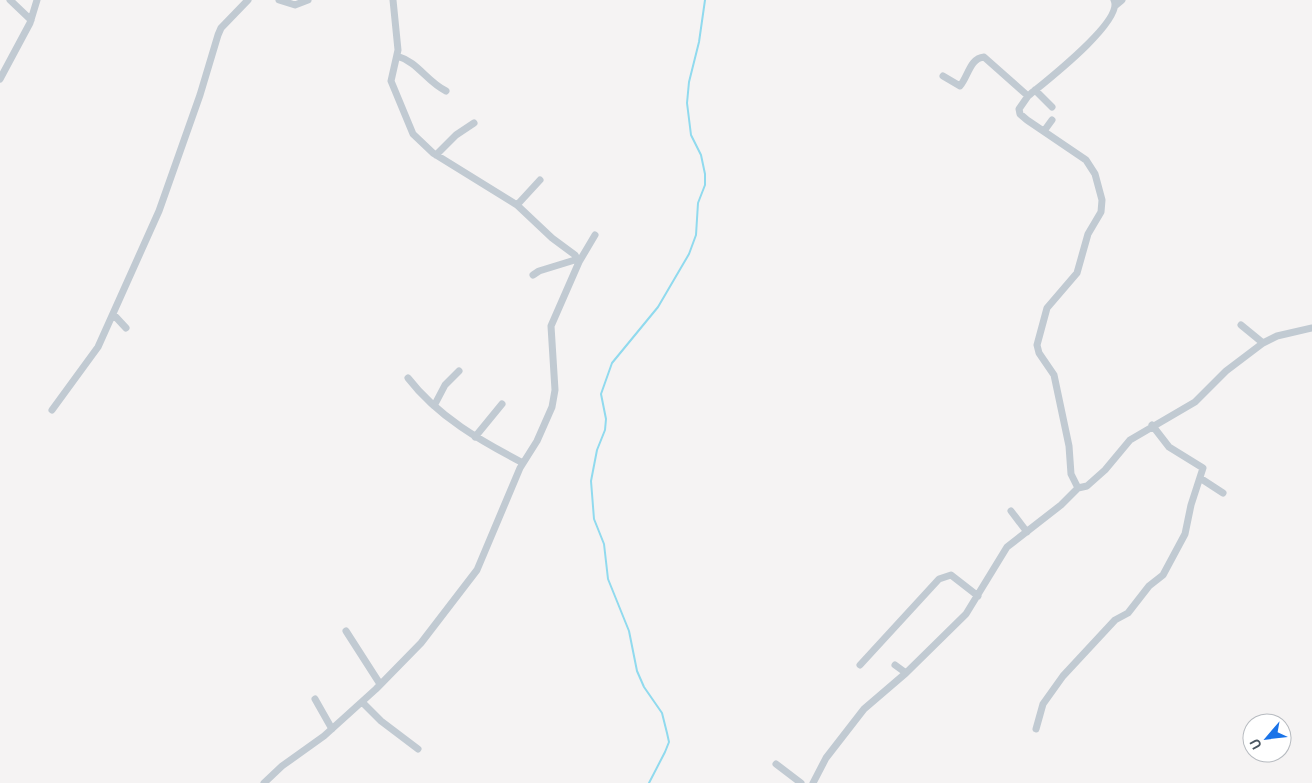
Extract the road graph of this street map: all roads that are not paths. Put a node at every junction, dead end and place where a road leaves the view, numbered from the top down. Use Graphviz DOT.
graph roads {
  1 [pos="10,0"];
  2 [pos="37,0"];
  3 [pos="279,0"];
  4 [pos="308,0"];
  5 [pos="393,0"];
  6 [pos="243,1"];
  7 [pos="1118,2"];
  8 [pos="31,20"];
  9 [pos="397,56"];
  10 [pos="943,76"];
  11 [pos="0,79"];
  12 [pos="1036,90"];
  13 [pos="446,91"];
  14 [pos="1028,96"];
  15 [pos="1052,108"];
  16 [pos="1052,120"];
  17 [pos="474,123"];
  18 [pos="1044,131"];
  19 [pos="436,155"];
  20 [pos="540,180"];
  21 [pos="517,205"];
  22 [pos="595,235"];
  23 [pos="578,260"];
  24 [pos="533,275"];
  25 [pos="113,314"];
  26 [pos="1241,326"];
  27 [pos="126,328"];
  28 [pos="1312,328"];
  29 [pos="1264,343"];
  30 [pos="459,371"];
  31 [pos="408,378"];
  32 [pos="502,404"];
  33 [pos="434,406"];
  34 [pos="52,410"];
  35 [pos="1152,425"];
  36 [pos="475,437"];
  37 [pos="523,463"];
  38 [pos="1200,478"];
  39 [pos="1078,488"];
  40 [pos="1223,494"];
  41 [pos="1011,511"];
  42 [pos="1027,532"];
  43 [pos="978,596"];
  44 [pos="346,631"];
  45 [pos="860,665"];
  46 [pos="895,665"];
  47 [pos="906,673"];
  48 [pos="380,684"];
  49 [pos="315,699"];
  50 [pos="362,702"];
  51 [pos="332,728"];
  52 [pos="1036,729"];
  53 [pos="418,749"];
  54 [pos="776,764"];
  55 [pos="264,783"];
  56 [pos="801,783"];
  57 [pos="813,783"];
  1 -- 8 [label="street"];
  2 -- 8 [label="street"];
  3 -- 4 [label="street"];
  5 -- 9 [label="street"];
  6 -- 25 [label="street"];
  7 -- 12 [label="street"];
  8 -- 11 [label="street"];
  9 -- 13 [label="street"];
  9 -- 19 [label="street"];
  10 -- 14 [label="street"];
  12 -- 14 [label="street"];
  12 -- 15 [label="street"];
  14 -- 18 [label="street"];
  16 -- 18 [label="street"];
  17 -- 19 [label="street"];
  18 -- 39 [label="street"];
  19 -- 21 [label="street"];
  20 -- 21 [label="street"];
  21 -- 23 [label="street"];
  22 -- 23 [label="street"];
  23 -- 24 [label="street"];
  23 -- 37 [label="street"];
  25 -- 27 [label="street"];
  25 -- 34 [label="street"];
  26 -- 29 [label="street"];
  28 -- 29 [label="street"];
  29 -- 35 [label="street"];
  30 -- 33 [label="street"];
  31 -- 33 [label="street"];
  32 -- 36 [label="street"];
  33 -- 36 [label="street"];
  35 -- 38 [label="street"];
  35 -- 39 [label="street"];
  36 -- 37 [label="street"];
  37 -- 48 [label="street"];
  38 -- 40 [label="street"];
  38 -- 52 [label="street"];
  39 -- 42 [label="street"];
  41 -- 42 [label="street"];
  42 -- 43 [label="street"];
  43 -- 45 [label="street"];
  43 -- 47 [label="street"];
  44 -- 48 [label="street"];
  46 -- 47 [label="street"];
  47 -- 57 [label="street"];
  48 -- 50 [label="street"];
  49 -- 51 [label="street"];
  50 -- 51 [label="street"];
  50 -- 53 [label="street"];
  51 -- 55 [label="street"];
  54 -- 56 [label="street"];
}
